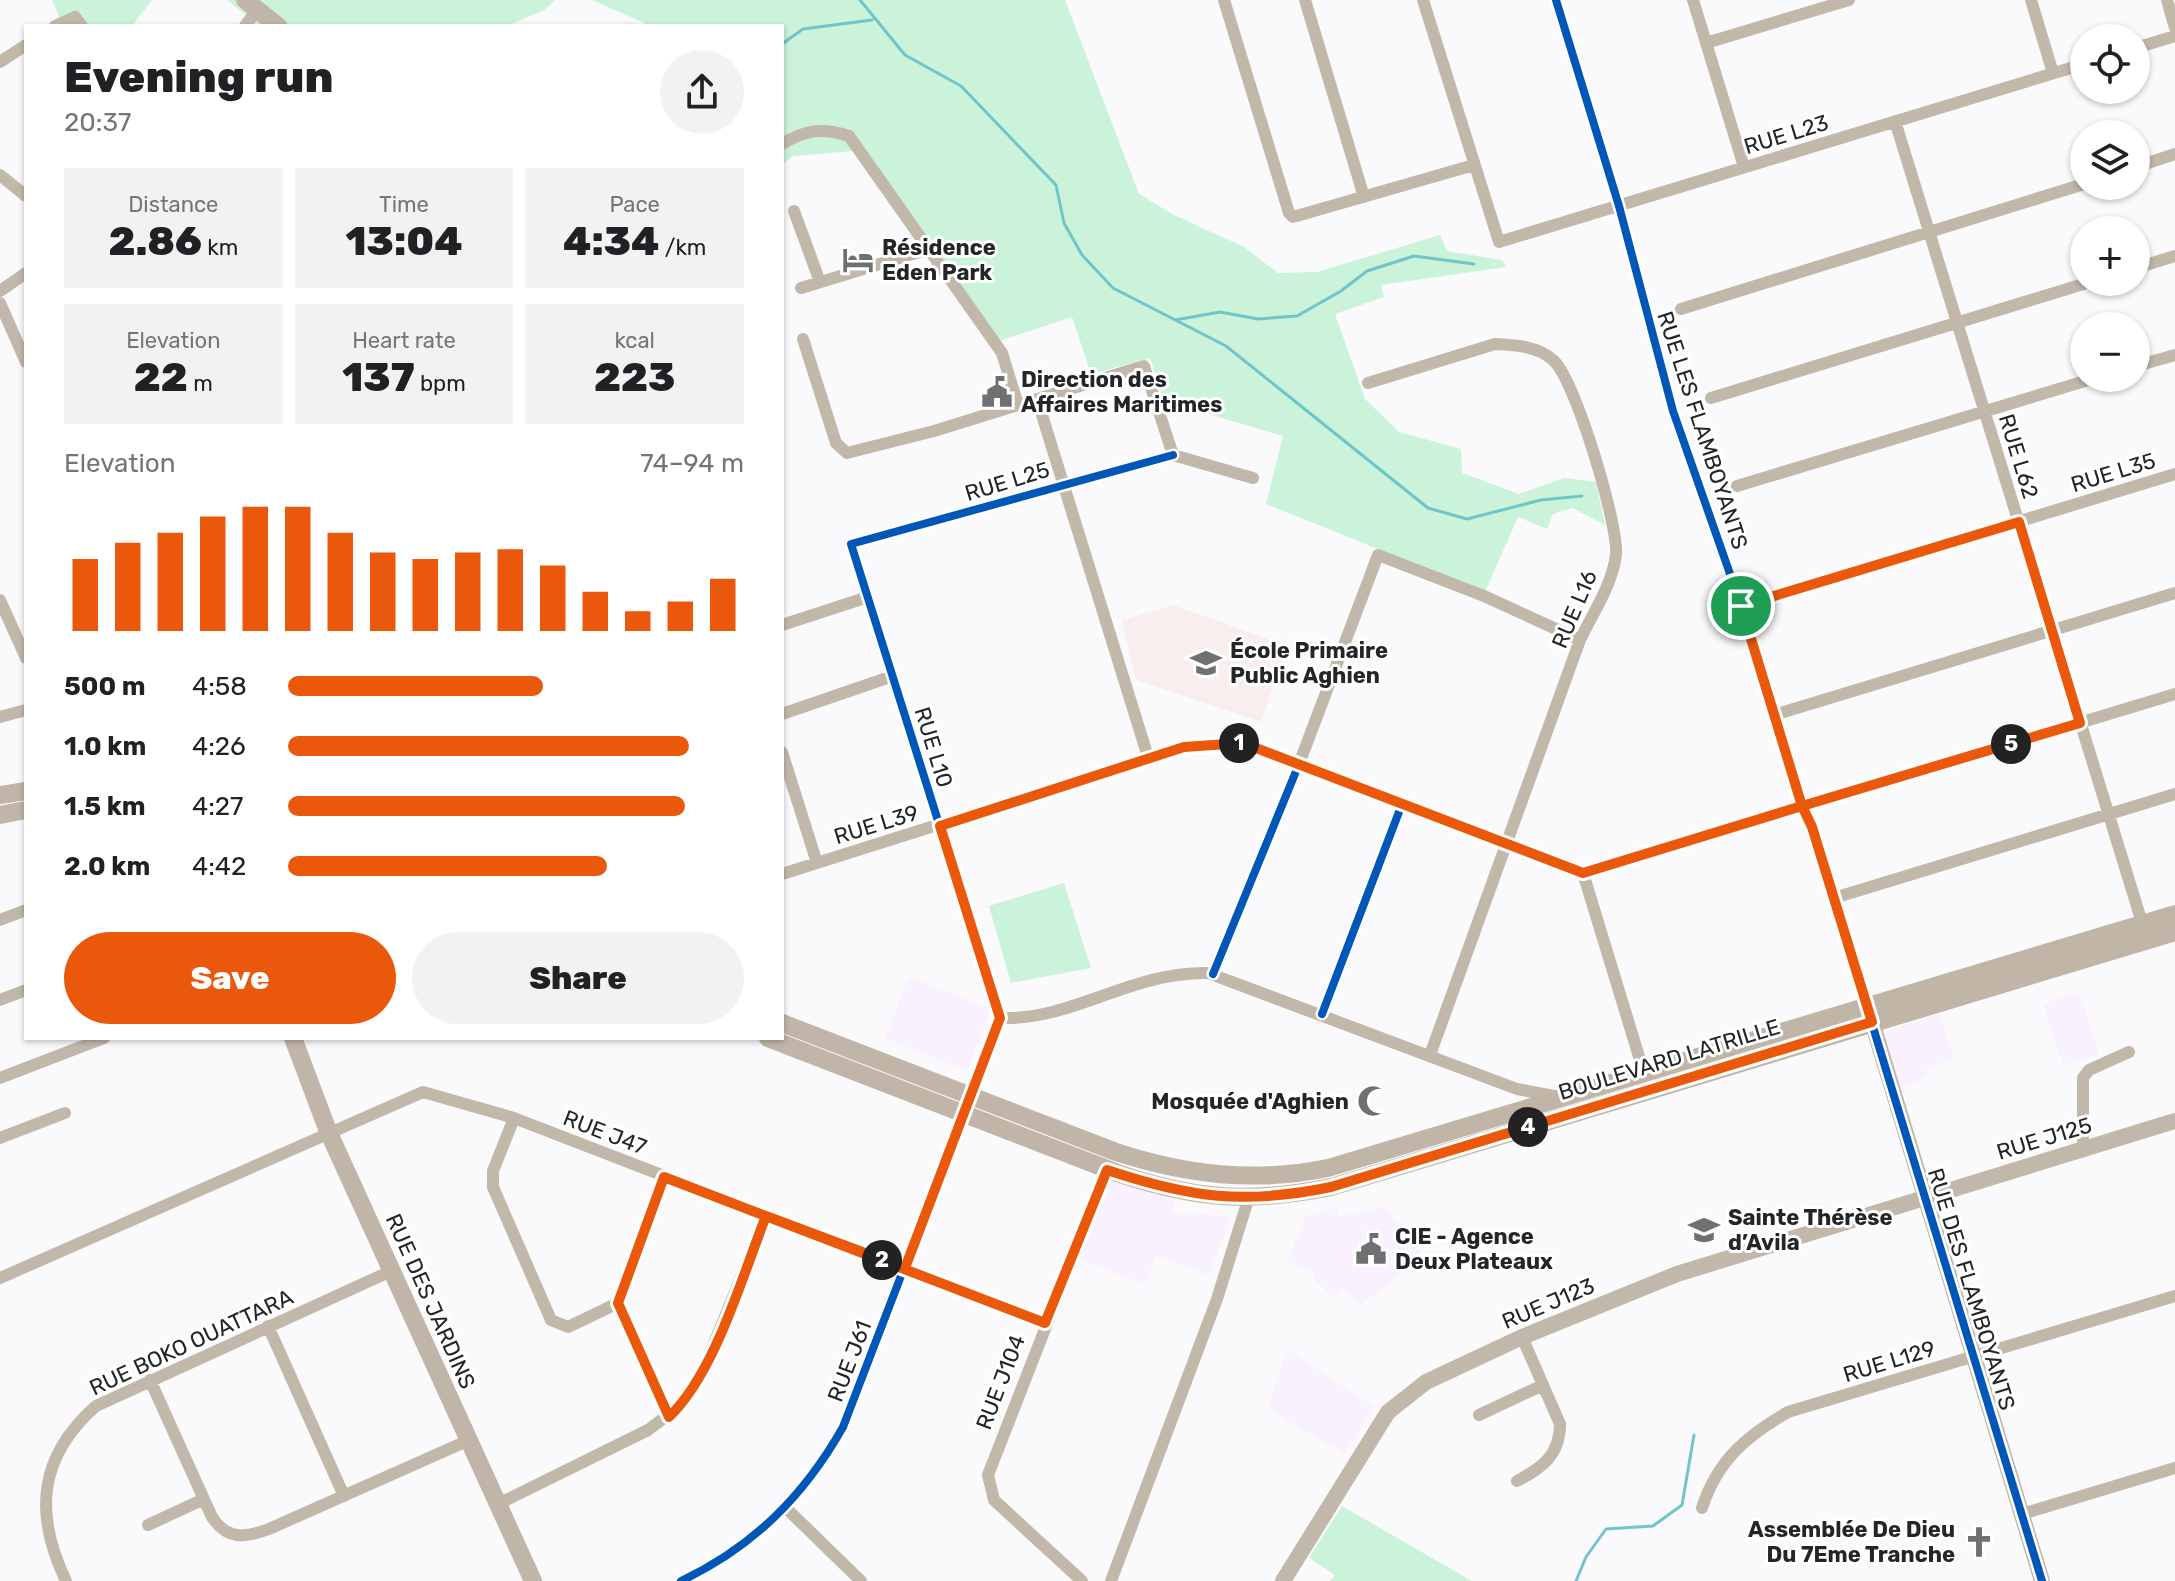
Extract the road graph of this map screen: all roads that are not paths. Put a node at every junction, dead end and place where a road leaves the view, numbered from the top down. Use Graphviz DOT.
graph roads {
  1 [pos="1224,0"];
  2 [pos="1305,0"];
  3 [pos="1423,0"];
  4 [pos="1556,0"];
  5 [pos="1693,0"];
  6 [pos="1849,0"];
  7 [pos="2031,0"];
  8 [pos="2167,0"];
  9 [pos="252,5"];
  10 [pos="1814,5"];
  11 [pos="59,24"];
  12 [pos="80,24"];
  13 [pos="246,24"];
  14 [pos="276,24"];
  15 [pos="2175,28"];
  16 [pos="2175,36"];
  17 [pos="1706,43"];
  18 [pos="2150,44"];
  19 [pos="24,46"];
  20 [pos="0,62"];
  21 [pos="2070,68"];
  22 [pos="2053,73"];
  23 [pos="1895,121"];
  24 [pos="784,143"];
  25 [pos="2175,154"];
  26 [pos="2150,162"];
  27 [pos="1474,165"];
  28 [pos="1744,167"];
  29 [pos="0,175"];
  30 [pos="2070,188"];
  31 [pos="24,194"];
  32 [pos="1364,197"];
  33 [pos="1619,206"];
  34 [pos="794,211"];
  35 [pos="1930,233"];
  36 [pos="929,249"];
  37 [pos="2175,256"];
  38 [pos="2150,264"];
  39 [pos="24,274"];
  40 [pos="820,282"];
  41 [pos="801,288"];
  42 [pos="2070,288"];
  43 [pos="0,291"];
  44 [pos="0,303"];
  45 [pos="1681,309"];
  46 [pos="1957,322"];
  47 [pos="803,339"];
  48 [pos="2175,355"];
  49 [pos="24,357"];
  50 [pos="2150,362"];
  51 [pos="1368,383"];
  52 [pos="2070,385"];
  53 [pos="1711,398"];
  54 [pos="1037,399"];
  55 [pos="1018,405"];
  56 [pos="1984,411"];
  57 [pos="1173,455"];
  58 [pos="2175,474"];
  59 [pos="1253,478"];
  60 [pos="1065,482"];
  61 [pos="1737,486"];
  62 [pos="2019,522"];
  63 [pos="851,544"];
  64 [pos="2175,593"];
  65 [pos="868,597"];
  66 [pos="0,600"];
  67 [pos="1741,606"];
  68 [pos="784,624"];
  69 [pos="2052,630"];
  70 [pos="1580,640"];
  71 [pos="24,654"];
  72 [pos="893,676"];
  73 [pos="2175,694"];
  74 [pos="24,711"];
  75 [pos="784,713"];
  76 [pos="1774,715"];
  77 [pos="0,717"];
  78 [pos="2080,723"];
  79 [pos="1148,757"];
  80 [pos="784,758"];
  81 [pos="1299,764"];
  82 [pos="24,791"];
  83 [pos="2175,794"];
  84 [pos="0,795"];
  85 [pos="1402,804"];
  86 [pos="1802,806"];
  87 [pos="24,810"];
  88 [pos="2108,814"];
  89 [pos="0,815"];
  90 [pos="940,826"];
  91 [pos="1508,846"];
  92 [pos="817,863"];
  93 [pos="784,873"];
  94 [pos="1583,873"];
  95 [pos="1834,898"];
  96 [pos="24,911"];
  97 [pos="2175,914"];
  98 [pos="0,920"];
  99 [pos="2145,932"];
  100 [pos="2175,932"];
  101 [pos="1210,973"];
  102 [pos="24,991"];
  103 [pos="0,1000"];
  104 [pos="1322,1014"];
  105 [pos="1870,1014"];
  106 [pos="1000,1018"];
  107 [pos="784,1024"];
  108 [pos="99,1040"];
  109 [pos="294,1040"];
  110 [pos="774,1040"];
  111 [pos="2129,1052"];
  112 [pos="1430,1055"];
  113 [pos="1644,1073"];
  114 [pos="0,1078"];
  115 [pos="1566,1098"];
  116 [pos="969,1104"];
  117 [pos="65,1113"];
  118 [pos="514,1118"];
  119 [pos="2175,1121"];
  120 [pos="328,1131"];
  121 [pos="0,1138"];
  122 [pos="2083,1149"];
  123 [pos="1107,1170"];
  124 [pos="664,1177"];
  125 [pos="1925,1197"];
  126 [pos="1248,1200"];
  127 [pos="766,1216"];
  128 [pos="905,1268"];
  129 [pos="391,1271"];
  130 [pos="0,1278"];
  131 [pos="2175,1296"];
  132 [pos="618,1303"];
  133 [pos="1045,1323"];
  134 [pos="268,1326"];
  135 [pos="1522,1337"];
  136 [pos="1974,1356"];
  137 [pos="150,1380"];
  138 [pos="1543,1385"];
  139 [pos="1479,1415"];
  140 [pos="669,1417"];
  141 [pos="467,1441"];
  142 [pos="2175,1468"];
  143 [pos="1517,1481"];
  144 [pos="344,1496"];
  145 [pos="204,1499"];
  146 [pos="496,1505"];
  147 [pos="1702,1508"];
  148 [pos="787,1509"];
  149 [pos="2022,1514"];
  150 [pos="148,1525"];
  151 [pos="66,1581"];
  152 [pos="533,1581"];
  153 [pos="681,1581"];
  154 [pos="861,1581"];
  155 [pos="1082,1581"];
  156 [pos="1111,1581"];
  157 [pos="1283,1581"];
  158 [pos="2042,1581"];
  1 -- 32 [label="street"];
  2 -- 32 [label="street"];
  3 -- 27 [label="street"];
  4 -- 33 [label="street, RUE LES FLAMBOYANTS"];
  5 -- 17 [label="street"];
  6 -- 10 [label="street"];
  7 -- 22 [label="street"];
  8 -- 15 [label="street"];
  9 -- 13 [label="street"];
  9 -- 14 [label="main road"];
  10 -- 17 [label="street"];
  11 -- 12 [label="street"];
  16 -- 18 [label="street"];
  17 -- 28 [label="street"];
  19 -- 20 [label="street"];
  21 -- 22 [label="street, RUE L23"];
  22 -- 23 [label="street, RUE L23"];
  23 -- 28 [label="street, RUE L23"];
  23 -- 35 [label="street, RUE L62"];
  24 -- 36 [label="street"];
  25 -- 26 [label="street"];
  27 -- 32 [label="street"];
  27 -- 33 [label="street, RUE L23"];
  28 -- 33 [label="street, RUE L23"];
  29 -- 31 [label="street"];
  30 -- 35 [label="street"];
  33 -- 67 [label="street, RUE LES FLAMBOYANTS"];
  34 -- 40 [label="street"];
  35 -- 45 [label="street"];
  35 -- 46 [label="street, RUE L62"];
  36 -- 40 [label="street"];
  36 -- 55 [label="street"];
  37 -- 38 [label="street"];
  39 -- 43 [label="street"];
  40 -- 41 [label="street"];
  42 -- 46 [label="street"];
  44 -- 49 [label="street"];
  46 -- 53 [label="street"];
  46 -- 56 [label="street, RUE L62"];
  47 -- 55 [label="street"];
  48 -- 50 [label="street"];
  51 -- 70 [label="street, RUE L16"];
  52 -- 56 [label="street"];
  54 -- 55 [label="street"];
  54 -- 57 [label="street"];
  54 -- 60 [label="street"];
  56 -- 61 [label="street"];
  56 -- 62 [label="street, RUE L62"];
  57 -- 59 [label="street"];
  57 -- 60 [label="street, RUE L25"];
  58 -- 62 [label="street, RUE L35"];
  60 -- 63 [label="street, RUE L25"];
  60 -- 79 [label="street"];
  62 -- 67 [label="street, RUE L35"];
  62 -- 69 [label="street, RUE L62"];
  63 -- 65 [label="street, RUE L10"];
  64 -- 69 [label="street"];
  65 -- 68 [label="street"];
  65 -- 72 [label="street, RUE L10"];
  66 -- 71 [label="street"];
  67 -- 76 [label="street, RUE LES FLAMBOYANTS"];
  69 -- 76 [label="street"];
  69 -- 78 [label="street, RUE L62"];
  70 -- 81 [label="street"];
  70 -- 91 [label="street, RUE L16"];
  72 -- 75 [label="street"];
  72 -- 90 [label="street, RUE L10"];
  73 -- 78 [label="street"];
  74 -- 77 [label="street"];
  76 -- 86 [label="street, RUE LES FLAMBOYANTS"];
  78 -- 86 [label="street"];
  78 -- 88 [label="street, RUE L62"];
  79 -- 81 [label="street, RUE L39"];
  79 -- 90 [label="street, RUE L39"];
  80 -- 92 [label="street"];
  81 -- 85 [label="street, RUE L39"];
  81 -- 101 [label="street"];
  82 -- 84 [label="main road"];
  83 -- 88 [label="street"];
  85 -- 91 [label="street, RUE L39"];
  85 -- 104 [label="street"];
  86 -- 94 [label="street"];
  86 -- 95 [label="street, RUE LES FLAMBOYANTS"];
  87 -- 89 [label="main road"];
  88 -- 95 [label="street"];
  88 -- 99 [label="street, RUE L62"];
  90 -- 92 [label="street, RUE L39"];
  90 -- 106 [label="street, RUE L10"];
  91 -- 94 [label="street, RUE L39"];
  91 -- 112 [label="street, RUE L16"];
  92 -- 93 [label="street, RUE L39"];
  94 -- 113 [label="street"];
  95 -- 105 [label="street, RUE LES FLAMBOYANTS"];
  96 -- 98 [label="street"];
  97 -- 99 [label="main road, BOULEVARD LATRILLE"];
  99 -- 100 [label="main road, BOULEVARD LATRILLE"];
  99 -- 105 [label="main road, BOULEVARD LATRILLE"];
  101 -- 104 [label="street"];
  101 -- 106 [label="street"];
  102 -- 103 [label="street"];
  104 -- 112 [label="street"];
  105 -- 113 [label="main road, BOULEVARD LATRILLE"];
  105 -- 125 [label="street, RUE DES FLAMBOYANTS"];
  105 -- 126 [label="main road, BOULEVARD LATRILLE"];
  106 -- 116 [label="street"];
  107 -- 116 [label="main road, BOULEVARD LATRILLE"];
  108 -- 114 [label="street"];
  109 -- 120 [label="main road, RUE DES JARDINS"];
  110 -- 116 [label="main road, BOULEVARD LATRILLE"];
  111 -- 122 [label="street"];
  112 -- 115 [label="street"];
  113 -- 115 [label="main road, BOULEVARD LATRILLE"];
  115 -- 116 [label="main road, BOULEVARD LATRILLE"];
  116 -- 123 [label="main road, BOULEVARD LATRILLE"];
  116 -- 128 [label="street, RUE J61"];
  117 -- 121 [label="street"];
  118 -- 120 [label="street, RUE J47"];
  118 -- 124 [label="street, RUE J47"];
  118 -- 132 [label="street"];
  119 -- 122 [label="street, RUE J125"];
  120 -- 129 [label="main road, RUE DES JARDINS"];
  120 -- 130 [label="street, RUE J47"];
  122 -- 125 [label="street, RUE J125"];
  123 -- 126 [label="main road, BOULEVARD LATRILLE"];
  123 -- 133 [label="street, RUE J104"];
  124 -- 127 [label="street, RUE J47"];
  124 -- 132 [label="street"];
  125 -- 135 [label="street, RUE J123"];
  125 -- 136 [label="street, RUE DES FLAMBOYANTS"];
  126 -- 156 [label="street"];
  127 -- 128 [label="street, RUE J47"];
  127 -- 140 [label="street"];
  128 -- 133 [label="street, RUE J47"];
  128 -- 148 [label="street, RUE J61"];
  129 -- 134 [label="street, RUE BOKO OUATTARA"];
  129 -- 141 [label="main road, RUE DES JARDINS"];
  131 -- 136 [label="street, RUE L129"];
  132 -- 140 [label="street"];
  133 -- 155 [label="street, RUE J104"];
  134 -- 137 [label="street, RUE BOKO OUATTARA"];
  134 -- 144 [label="street"];
  135 -- 138 [label="street"];
  135 -- 157 [label="street, RUE J123"];
  136 -- 147 [label="street, RUE L129"];
  136 -- 149 [label="street, RUE DES FLAMBOYANTS"];
  137 -- 145 [label="street"];
  137 -- 151 [label="street, RUE BOKO OUATTARA"];
  138 -- 139 [label="street"];
  138 -- 143 [label="street"];
  140 -- 146 [label="street"];
  141 -- 144 [label="street"];
  141 -- 146 [label="main road, RUE DES JARDINS"];
  142 -- 149 [label="street"];
  144 -- 145 [label="street"];
  145 -- 150 [label="street"];
  146 -- 152 [label="main road, RUE DES JARDINS"];
  148 -- 153 [label="street, RUE J61"];
  148 -- 154 [label="street"];
  149 -- 158 [label="street, RUE DES FLAMBOYANTS"];
}
